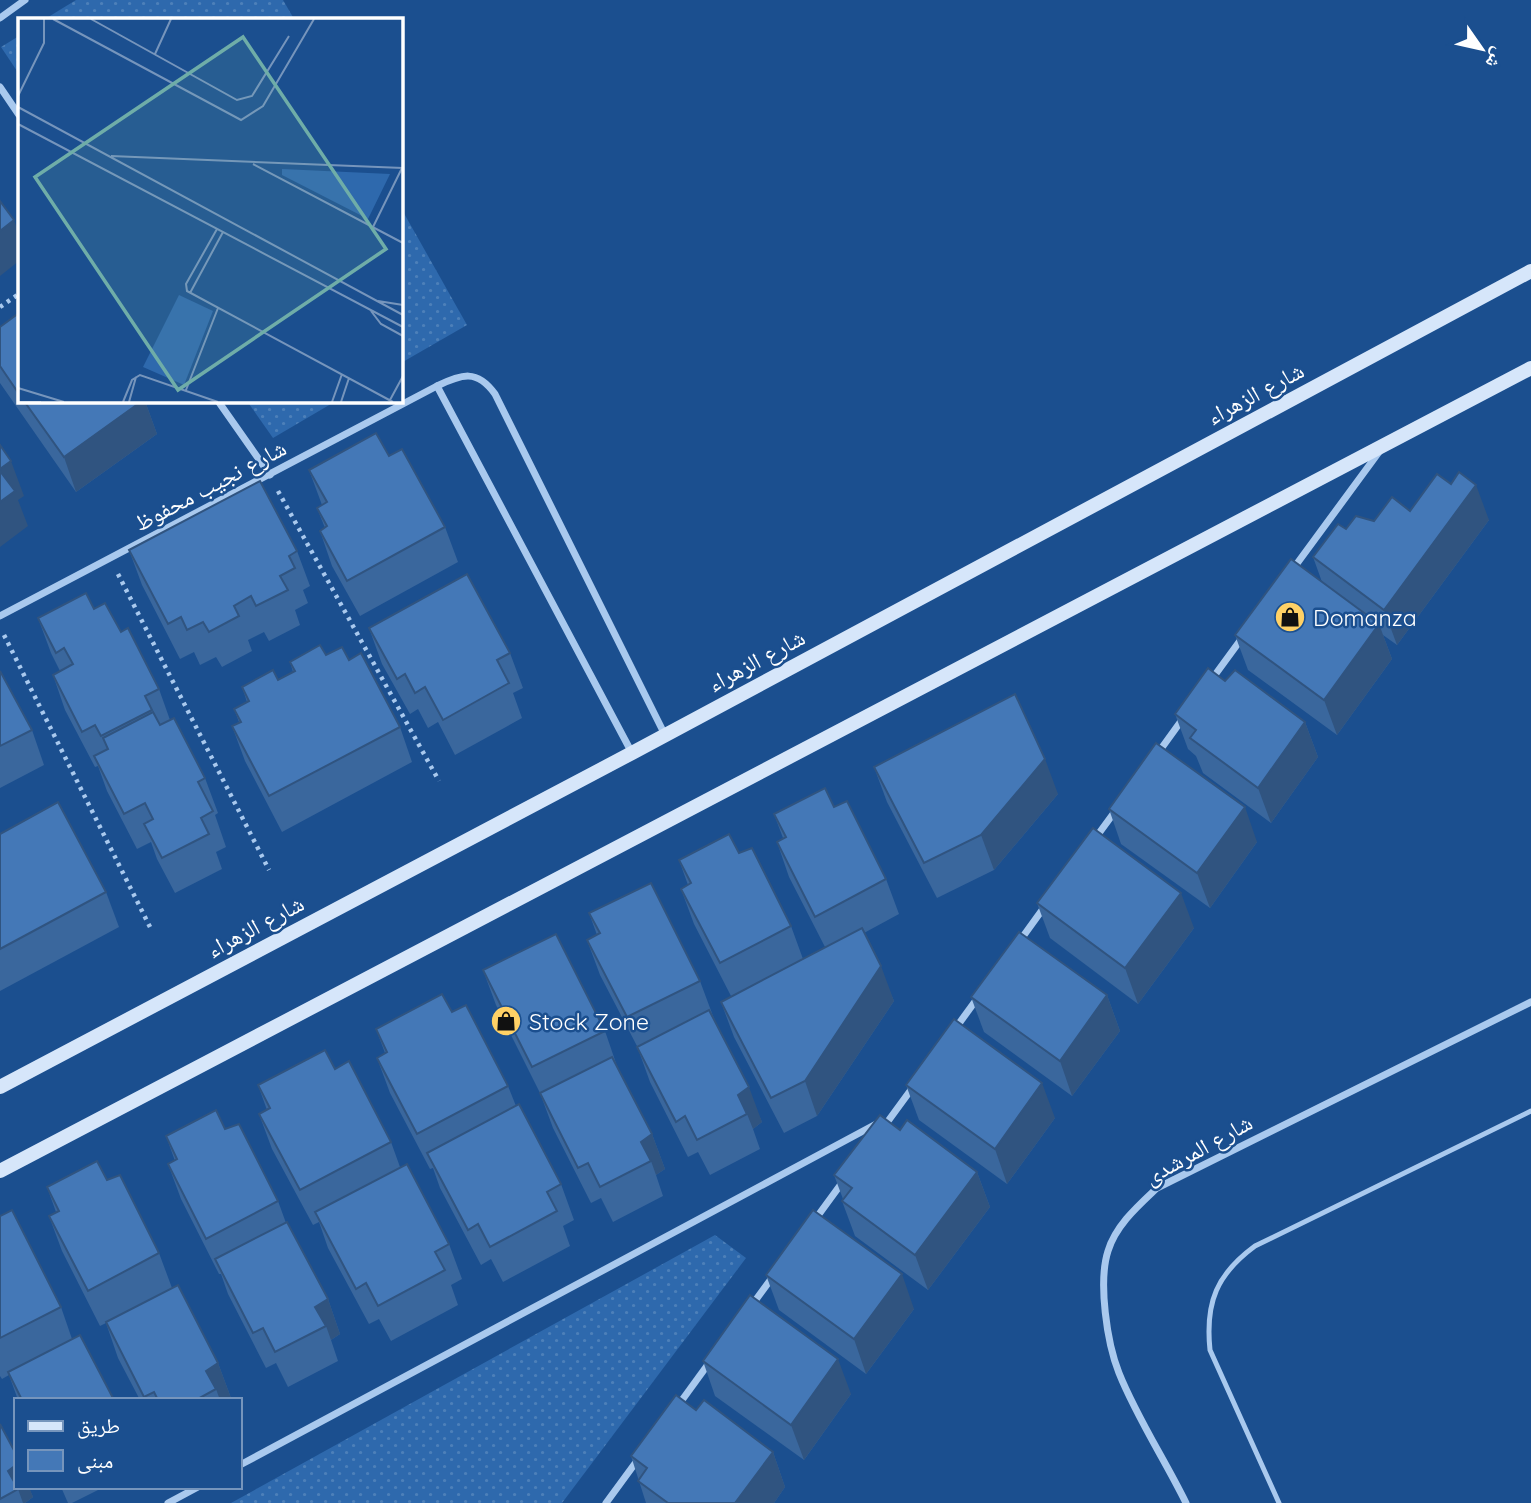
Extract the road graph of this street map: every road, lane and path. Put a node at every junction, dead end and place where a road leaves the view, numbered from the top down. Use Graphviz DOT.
graph roads {
  1 [pos="25,0"];
  2 [pos="0,18"];
  3 [pos="0,87"];
  4 [pos="18,114"];
  5 [pos="1531,271"];
  6 [pos="18,295"];
  7 [pos="0,307"];
  8 [pos="1531,368"];
  9 [pos="438,386"];
  10 [pos="219,402"];
  11 [pos="1385,445"];
  12 [pos="270,475"];
  13 [pos="110,558"];
  14 [pos="1286,579"];
  15 [pos="0,617"];
  16 [pos="0,628"];
  17 [pos="1245,635"];
  18 [pos="1204,691"];
  19 [pos="1187,713"];
  20 [pos="665,734"];
  21 [pos="632,753"];
  22 [pos="1154,758"];
  23 [pos="439,781"];
  24 [pos="1121,803"];
  25 [pos="1088,848"];
  26 [pos="269,870"];
  27 [pos="1047,904"];
  28 [pos="152,931"];
  29 [pos="1014,948"];
  30 [pos="982,993"];
  31 [pos="1531,1002"];
  32 [pos="949,1038"];
  33 [pos="916,1083"];
  34 [pos="0,1087"];
  35 [pos="1531,1111"];
  36 [pos="891,1116"];
  37 [pos="875,1138"];
  38 [pos="0,1171"];
  39 [pos="850,1171"];
  40 [pos="810,1227"];
  41 [pos="777,1271"];
  42 [pos="744,1315"];
  43 [pos="712,1359"];
  44 [pos="671,1415"];
  45 [pos="647,1448"];
  46 [pos="242,1464"];
  47 [pos="194,1489"];
  48 [pos="168,1503"];
  49 [pos="606,1503"];
  50 [pos="1186,1503"];
  51 [pos="1279,1503"];
  1 -- 2 [label="street"];
  3 -- 4 [label="street"];
  5 -- 20 [label="main road, شارع الزهراء"];
  6 -- 7 [label="path"];
  8 -- 11 [label="main road"];
  9 -- 12 [label="street, شارع نجيب محفوظ"];
  9 -- 20 [label="street, شارع نجيب محفوظ"];
  9 -- 21 [label="street"];
  10 -- 12 [label="street"];
  11 -- 14 [label="street"];
  11 -- 38 [label="main road"];
  12 -- 13 [label="street, شارع نجيب محفوظ"];
  12 -- 23 [label="path"];
  13 -- 15 [label="street, شارع نجيب محفوظ"];
  13 -- 26 [label="path"];
  16 -- 28 [label="path"];
  17 -- 18 [label="street"];
  19 -- 22 [label="street"];
  20 -- 21 [label="main road, شارع الزهراء"];
  21 -- 34 [label="main road, شارع الزهراء"];
  24 -- 25 [label="street"];
  27 -- 29 [label="street"];
  30 -- 32 [label="street"];
  31 -- 50 [label="street, شارع المرشدى"];
  33 -- 36 [label="street"];
  35 -- 51 [label="lane"];
  36 -- 37 [label="street"];
  36 -- 46 [label="street"];
  39 -- 40 [label="street"];
  41 -- 42 [label="street"];
  43 -- 44 [label="street"];
  45 -- 49 [label="street"];
  47 -- 48 [label="street"];
}
